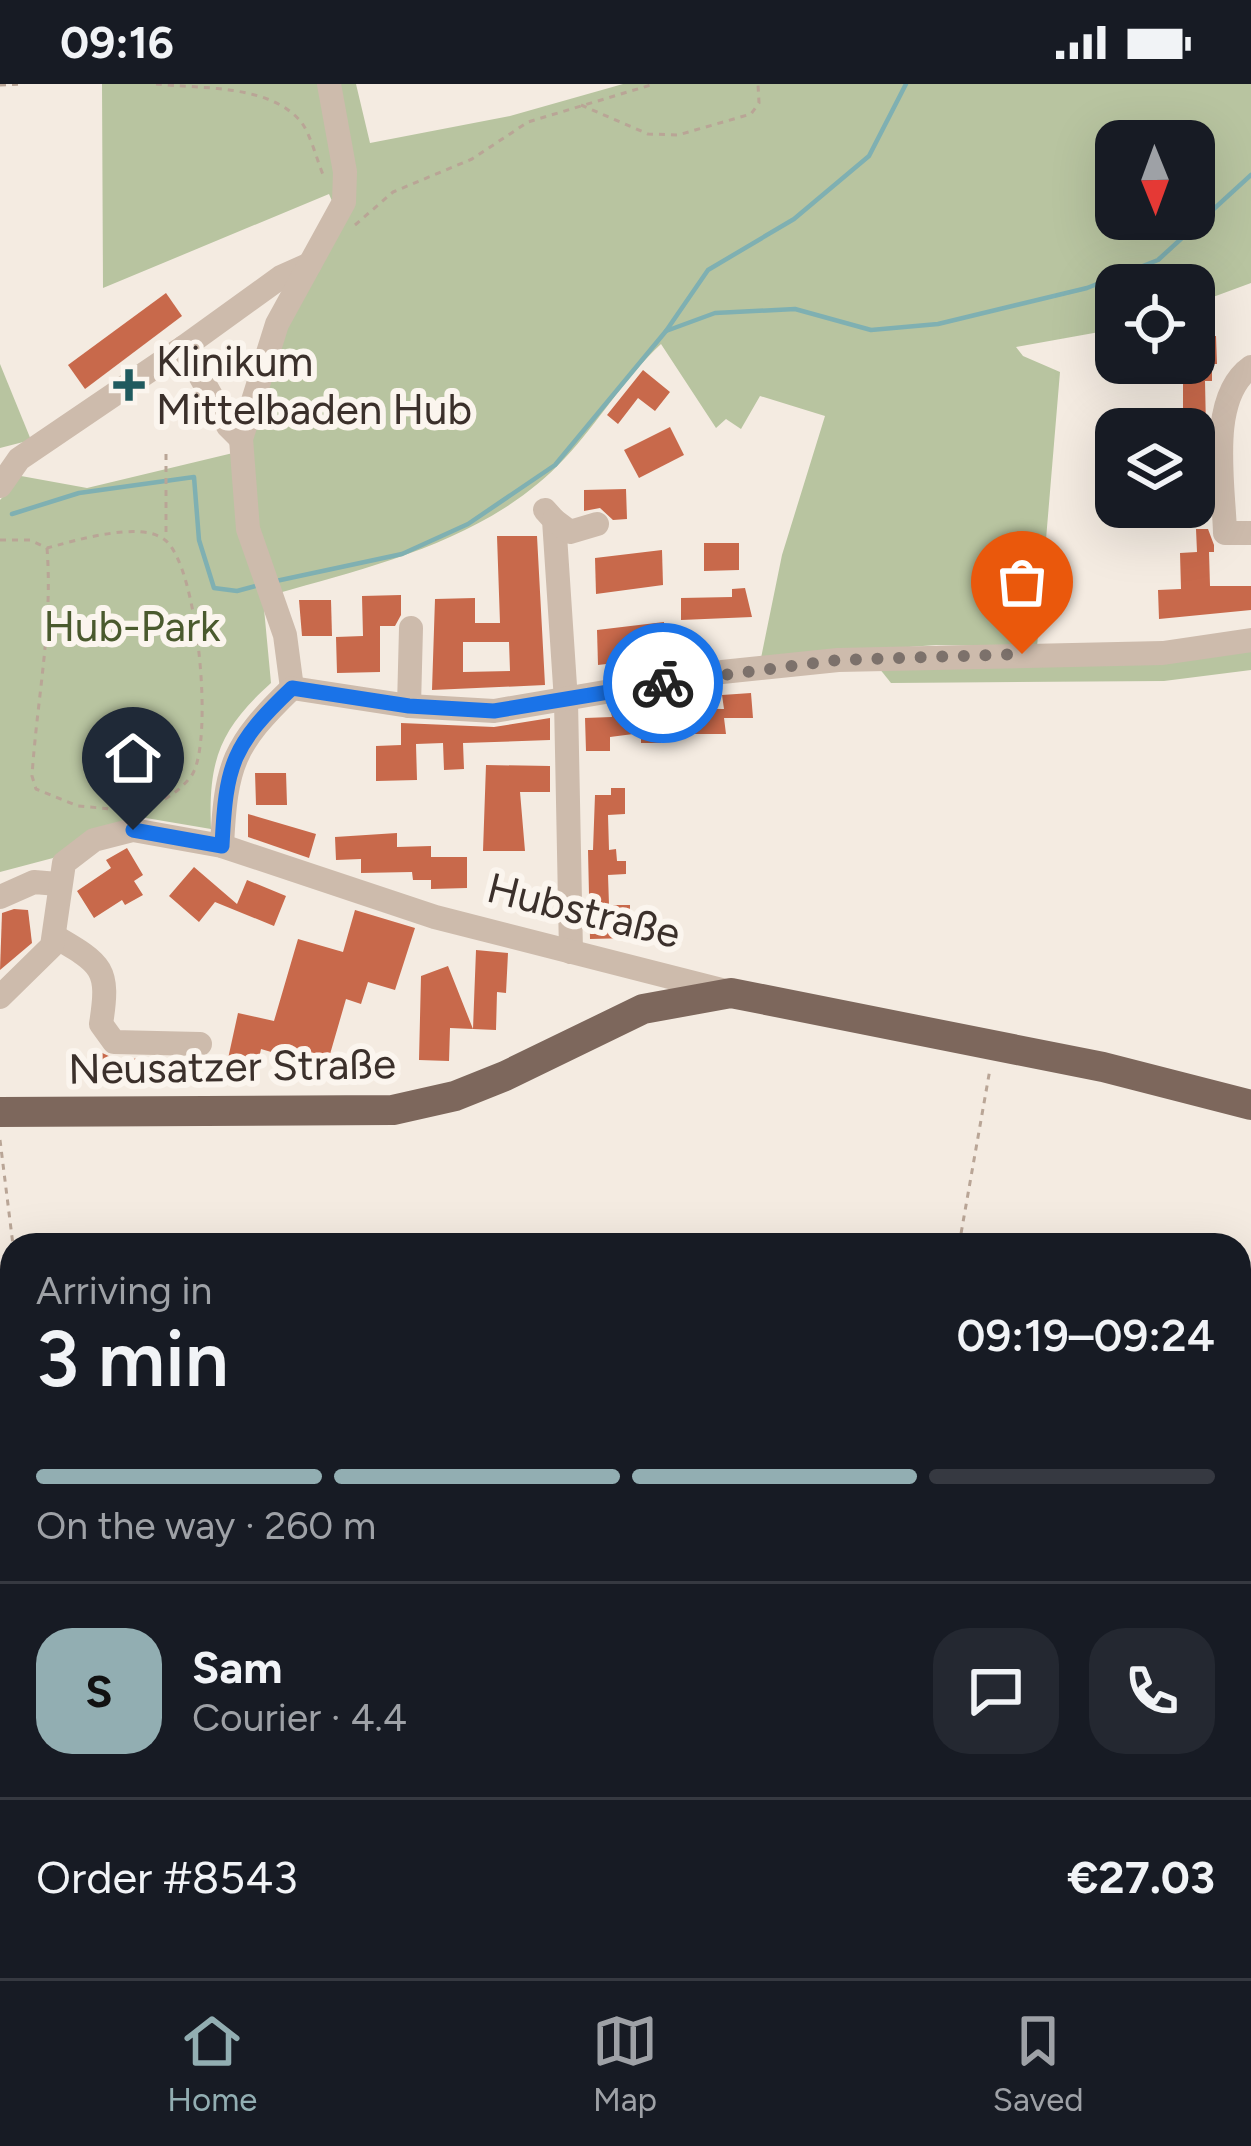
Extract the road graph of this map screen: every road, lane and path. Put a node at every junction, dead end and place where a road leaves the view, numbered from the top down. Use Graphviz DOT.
graph roads {
  1 [pos="24,84"];
  2 [pos="156,84"];
  3 [pos="329,84"];
  4 [pos="654,84"];
  5 [pos="758,84"];
  6 [pos="0,85"];
  7 [pos="579,104"];
  8 [pos="344,202"];
  9 [pos="342,229"];
  10 [pos="310,264"];
  11 [pos="184,346"];
  12 [pos="1251,367"];
  13 [pos="242,439"];
  14 [pos="166,454"];
  15 [pos="0,486"];
  16 [pos="598,524"];
  17 [pos="1251,533"];
  18 [pos="0,540"];
  19 [pos="166,540"];
  20 [pos="47,548"];
  21 [pos="410,628"];
  22 [pos="1251,640"];
  23 [pos="292,688"];
  24 [pos="566,701"];
  25 [pos="409,706"];
  26 [pos="222,846"];
  27 [pos="58,884"];
  28 [pos="0,897"];
  29 [pos="54,936"];
  30 [pos="572,952"];
  31 [pos="731,993"];
  32 [pos="0,997"];
  33 [pos="200,1044"];
  34 [pos="994,1044"];
  35 [pos="1251,1105"];
  36 [pos="0,1112"];
  37 [pos="0,1140"];
  38 [pos="12,1233"];
  39 [pos="960,1233"];
  1 -- 6 [label="path"];
  2 -- 8 [label="path"];
  3 -- 8 [label="street"];
  4 -- 7 [label="path"];
  5 -- 7 [label="path"];
  7 -- 9 [label="path"];
  8 -- 9 [label="street"];
  9 -- 10 [label="street"];
  10 -- 11 [label="street"];
  10 -- 13 [label="street"];
  11 -- 13 [label="street"];
  11 -- 15 [label="street"];
  12 -- 17 [label="street"];
  13 -- 23 [label="street"];
  14 -- 19 [label="path"];
  16 -- 24 [label="street"];
  18 -- 20 [label="path"];
  19 -- 20 [label="path"];
  19 -- 20 [label="path"];
  21 -- 25 [label="street"];
  22 -- 24 [label="street"];
  23 -- 25 [label="street"];
  23 -- 26 [label="street"];
  24 -- 25 [label="street"];
  24 -- 30 [label="street"];
  26 -- 27 [label="street, Hubstraße"];
  26 -- 30 [label="street, Hubstraße"];
  27 -- 28 [label="street"];
  27 -- 29 [label="street"];
  29 -- 32 [label="street"];
  29 -- 33 [label="street"];
  30 -- 31 [label="street, Hubstraße"];
  31 -- 34 [label="main road, Hubstraße"];
  31 -- 36 [label="main road, Neusatzer Straße"];
  34 -- 35 [label="main road, Hubstraße"];
  34 -- 39 [label="path"];
  37 -- 38 [label="path"];
}
